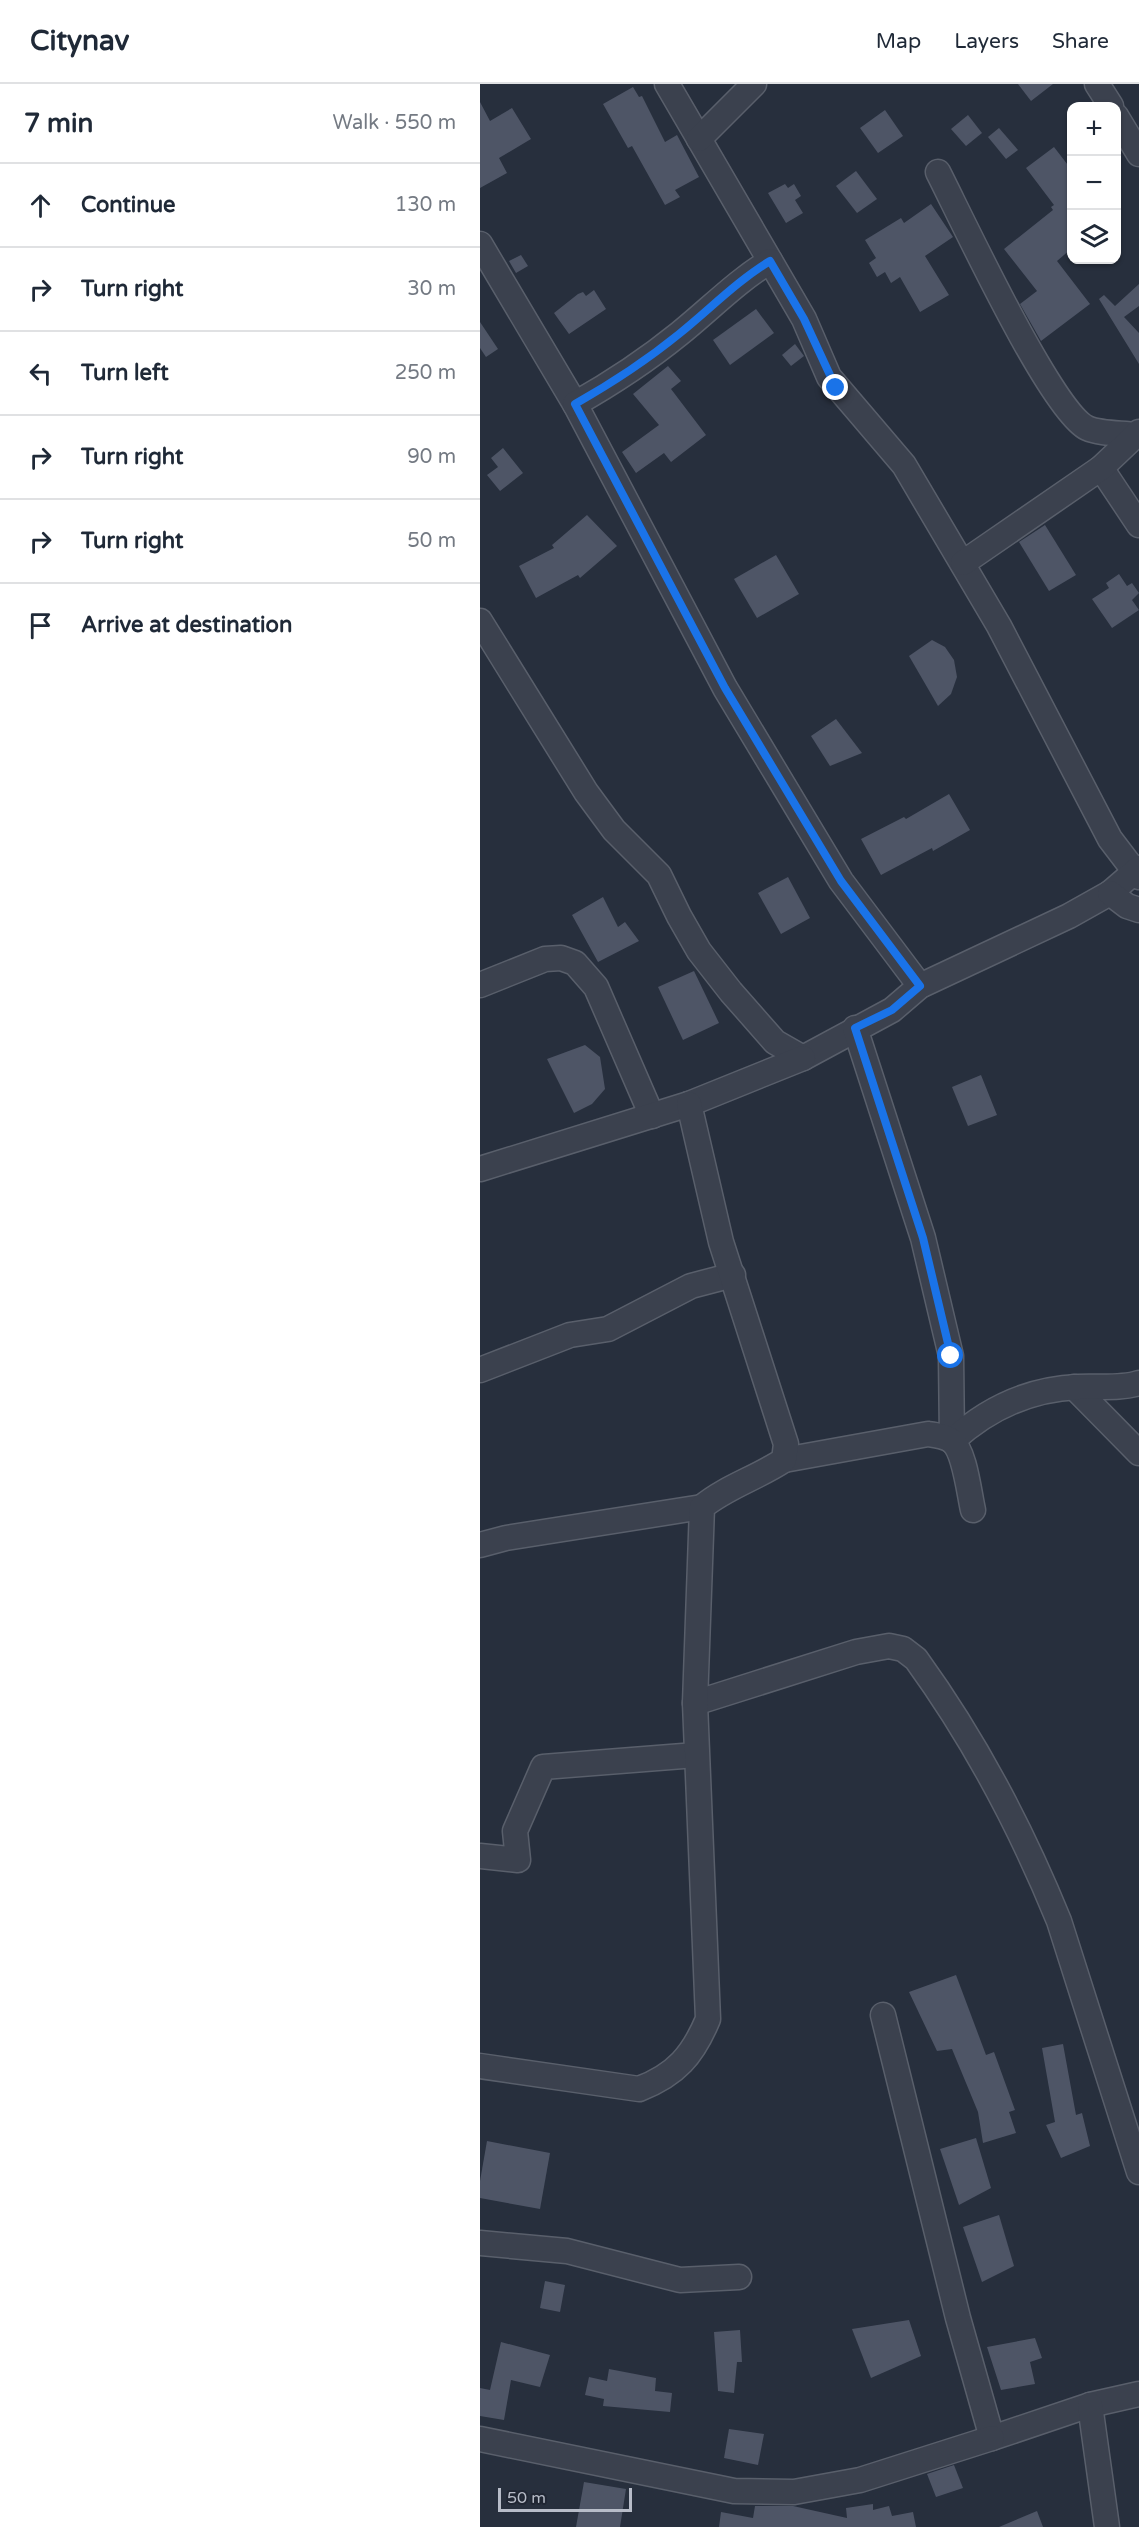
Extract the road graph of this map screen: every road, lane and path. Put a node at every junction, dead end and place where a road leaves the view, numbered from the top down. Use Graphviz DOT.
graph roads {
  1 [pos="668,84"];
  2 [pos="754,84"];
  3 [pos="1097,84"];
  4 [pos="1108,102"];
  5 [pos="1121,124"];
  6 [pos="699,139"];
  7 [pos="1139,154"];
  8 [pos="938,172"];
  9 [pos="480,244"];
  10 [pos="770,261"];
  11 [pos="575,404"];
  12 [pos="1138,433"];
  13 [pos="1101,468"];
  14 [pos="1139,525"];
  15 [pos="963,564"];
  16 [pos="480,621"];
  17 [pos="1137,872"];
  18 [pos="1110,893"];
  19 [pos="1139,910"];
  20 [pos="480,985"];
  21 [pos="920,986"];
  22 [pos="855,1028"];
  23 [pos="803,1058"];
  24 [pos="689,1104"];
  25 [pos="652,1116"];
  26 [pos="480,1169"];
  27 [pos="733,1275"];
  28 [pos="480,1370"];
  29 [pos="1139,1383"];
  30 [pos="1074,1387"];
  31 [pos="952,1441"];
  32 [pos="1139,1453"];
  33 [pos="784,1460"];
  34 [pos="702,1508"];
  35 [pos="973,1510"];
  36 [pos="480,1545"];
  37 [pos="695,1703"];
  38 [pos="696,1755"];
  39 [pos="480,1856"];
  40 [pos="883,2015"];
  41 [pos="480,2066"];
  42 [pos="1139,2172"];
  43 [pos="480,2243"];
  44 [pos="739,2277"];
  45 [pos="1139,2394"];
  46 [pos="1090,2405"];
  47 [pos="992,2438"];
  48 [pos="480,2439"];
  49 [pos="1107,2527"];
  1 -- 6 [label="street"];
  2 -- 6 [label="street"];
  3 -- 4 [label="street"];
  5 -- 7 [label="street"];
  6 -- 10 [label="street"];
  8 -- 12 [label="street"];
  9 -- 11 [label="street"];
  10 -- 11 [label="street"];
  10 -- 15 [label="street"];
  11 -- 21 [label="street"];
  12 -- 13 [label="street"];
  13 -- 14 [label="street"];
  13 -- 15 [label="street"];
  15 -- 17 [label="street"];
  16 -- 23 [label="street"];
  17 -- 18 [label="street"];
  18 -- 19 [label="street"];
  18 -- 21 [label="street"];
  20 -- 25 [label="street"];
  21 -- 22 [label="street"];
  22 -- 23 [label="street"];
  22 -- 31 [label="street"];
  23 -- 24 [label="street"];
  24 -- 25 [label="street"];
  24 -- 27 [label="street"];
  25 -- 26 [label="street"];
  27 -- 28 [label="street"];
  27 -- 33 [label="street"];
  29 -- 30 [label="street"];
  30 -- 31 [label="street"];
  30 -- 32 [label="street"];
  31 -- 33 [label="street"];
  31 -- 35 [label="street"];
  33 -- 34 [label="street"];
  34 -- 36 [label="street"];
  34 -- 37 [label="street"];
  37 -- 38 [label="street"];
  37 -- 42 [label="street"];
  38 -- 39 [label="street"];
  38 -- 41 [label="street"];
  40 -- 47 [label="street"];
  43 -- 44 [label="street"];
  45 -- 46 [label="street"];
  46 -- 47 [label="street"];
  46 -- 49 [label="street"];
  47 -- 48 [label="street"];
}
